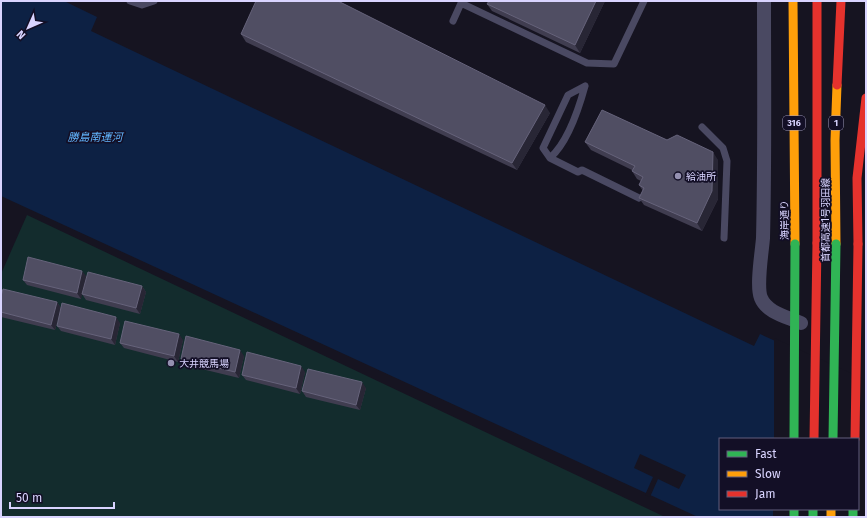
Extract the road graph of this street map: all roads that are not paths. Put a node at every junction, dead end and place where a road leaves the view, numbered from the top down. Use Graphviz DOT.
graph roads {
  1 [pos="130,1"];
  2 [pos="154,1"];
  3 [pos="644,1"];
  4 [pos="764,1"];
  5 [pos="793,1"];
  6 [pos="817,1"];
  7 [pos="841,1"];
  8 [pos="461,2"];
  9 [pos="453,21"];
  10 [pos="849,33"];
  11 [pos="840,63"];
  12 [pos="866,98"];
  13 [pos="702,127"];
  14 [pos="550,158"];
  15 [pos="639,198"];
  16 [pos="724,238"];
  17 [pos="866,342"];
  18 [pos="794,438"];
  19 [pos="814,438"];
  20 [pos="833,438"];
  21 [pos="855,438"];
  1 -- 2 [label="lane"];
  3 -- 8 [label="lane"];
  4 -- 17 [label="street"];
  5 -- 18 [label="main road, 海岸通り / 316, bridge"];
  6 -- 19 [label="main road, 首都高速1号羽田線 / 1, bridge"];
  7 -- 11 [label="main road, 首都高速1号羽田線 / 1"];
  8 -- 9 [label="lane"];
  10 -- 11 [label="main road"];
  11 -- 20 [label="main road, 首都高速1号羽田線 / 1, bridge"];
  12 -- 21 [label="main road, bridge"];
  13 -- 16 [label="lane"];
  14 -- 14 [label="lane"];
  14 -- 15 [label="lane"];
}
